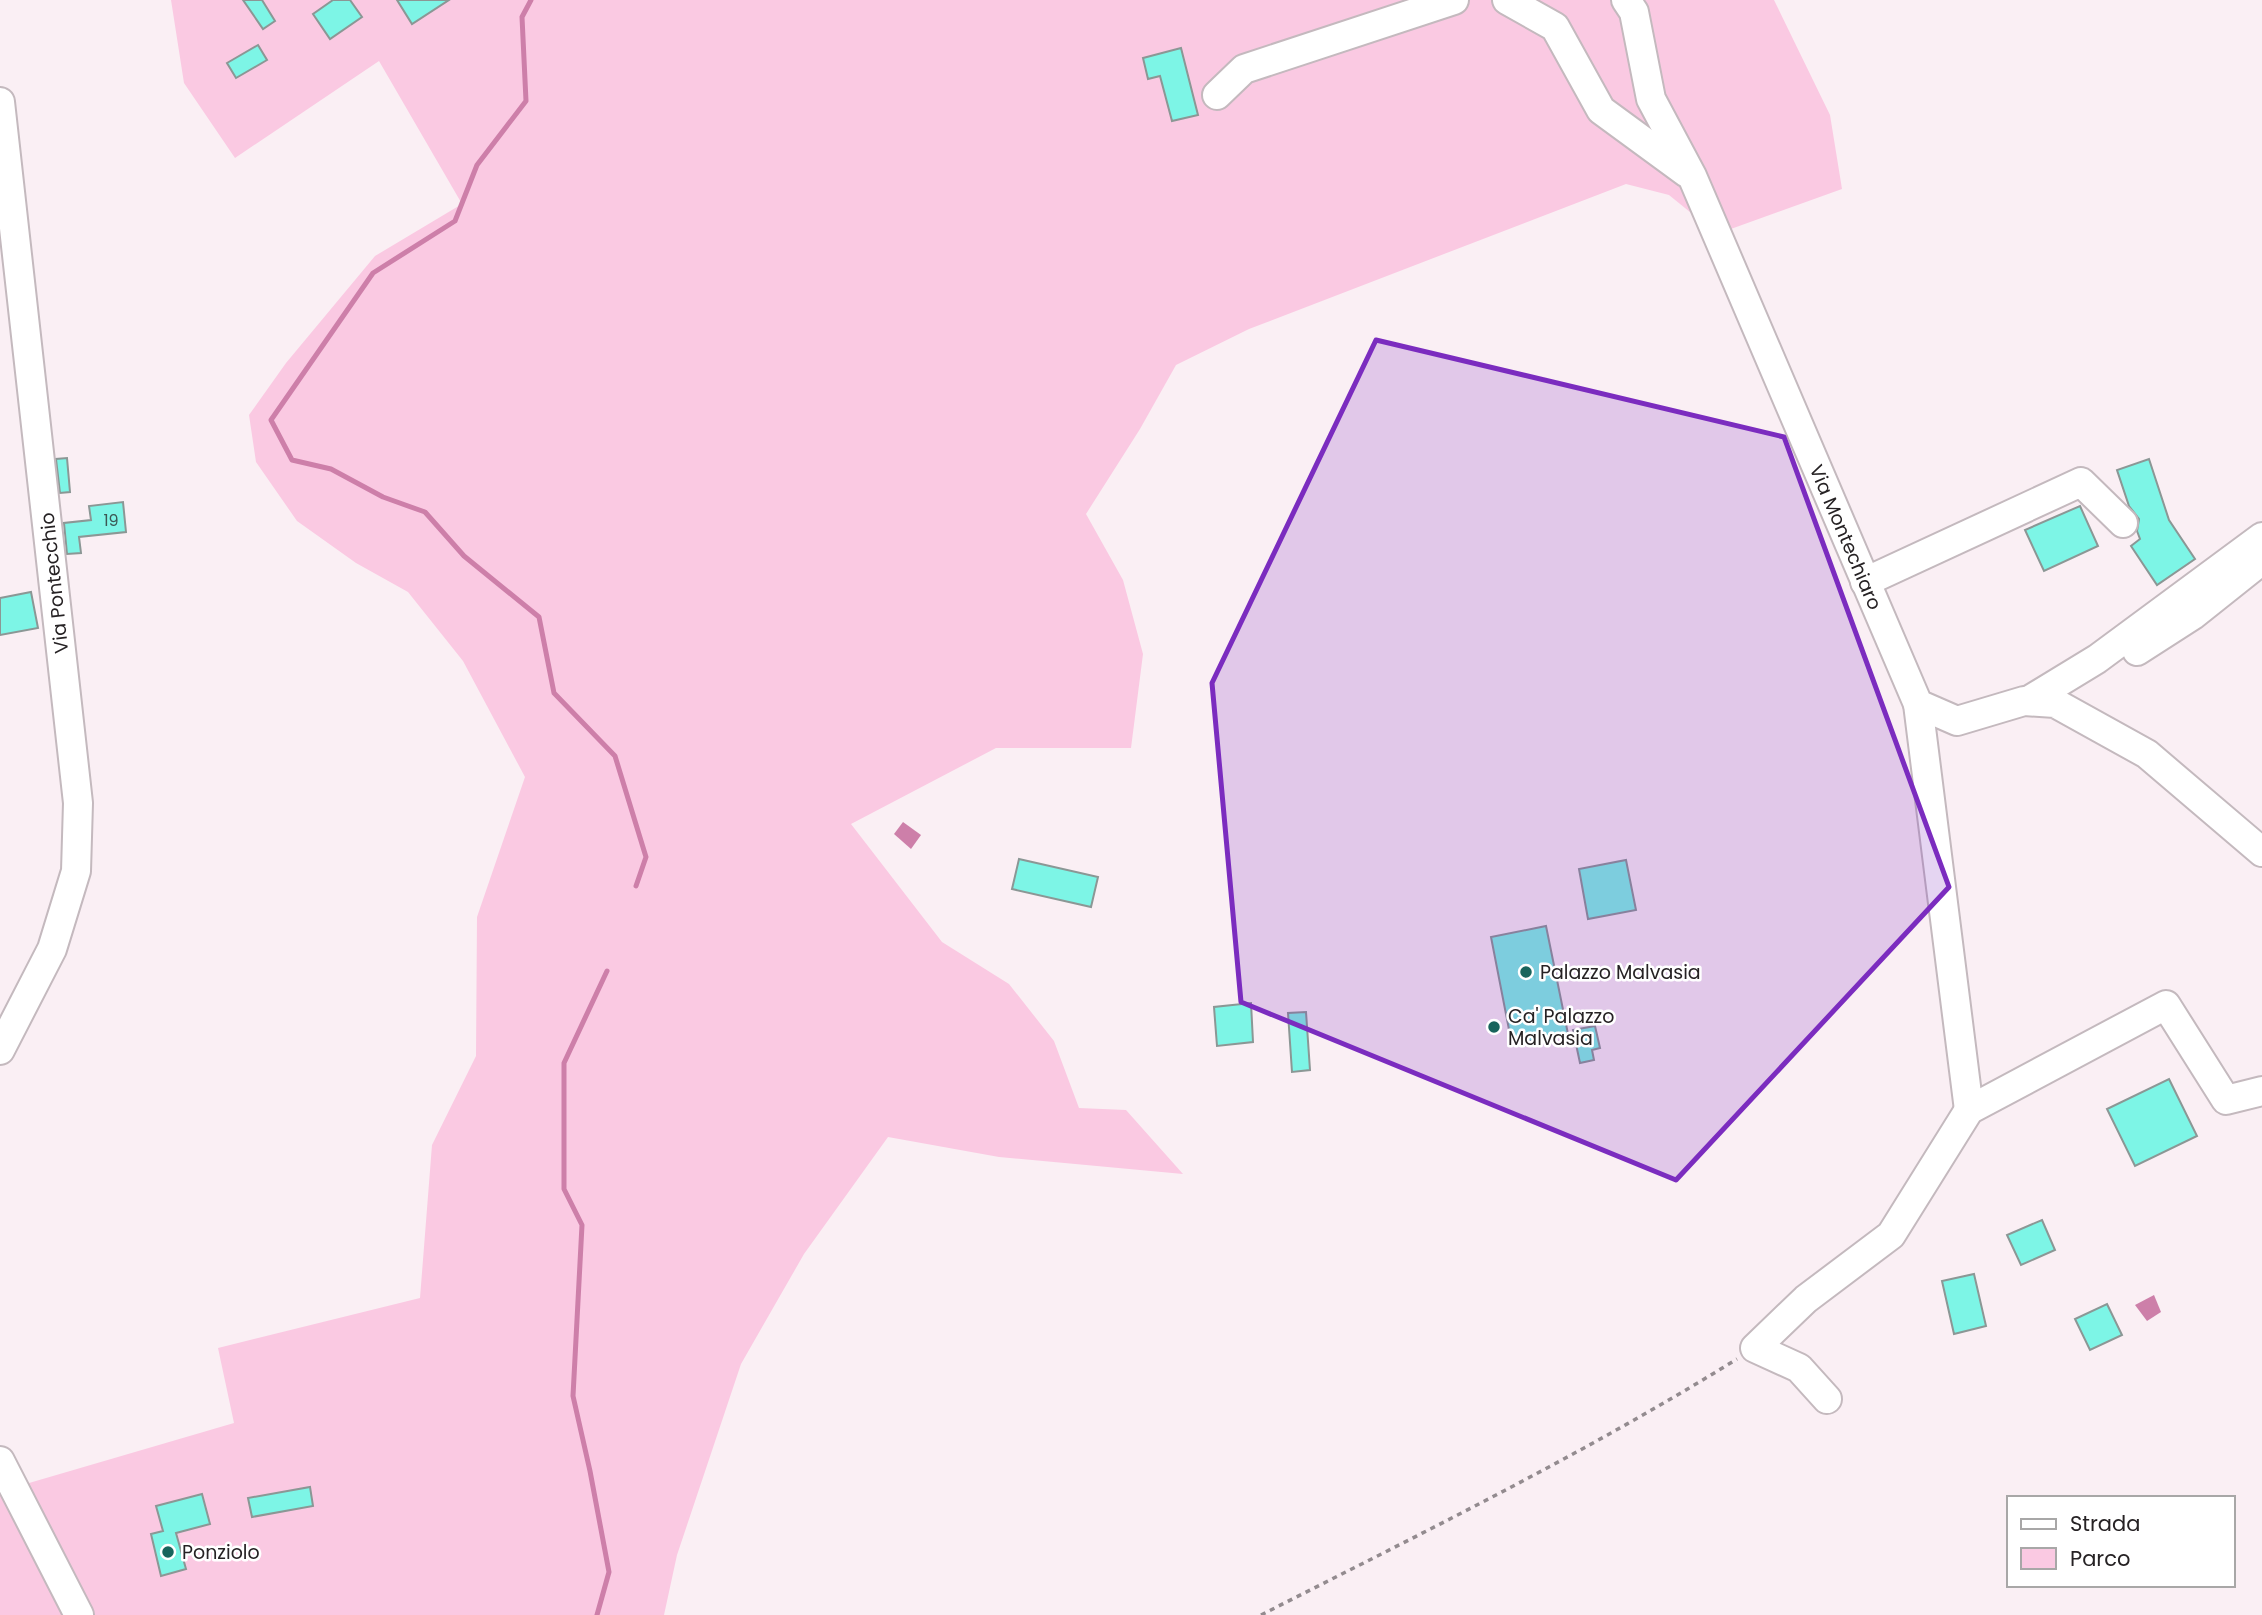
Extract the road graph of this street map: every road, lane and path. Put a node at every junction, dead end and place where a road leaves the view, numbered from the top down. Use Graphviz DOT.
graph roads {
  1 [pos="1454,0"];
  2 [pos="1507,0"];
  3 [pos="1626,0"];
  4 [pos="1217,95"];
  5 [pos="0,102"];
  6 [pos="1692,176"];
  7 [pos="2123,523"];
  8 [pos="2262,537"];
  9 [pos="2262,560"];
  10 [pos="1865,582"];
  11 [pos="2042,702"];
  12 [pos="1917,704"];
  13 [pos="2262,852"];
  14 [pos="0,1050"];
  15 [pos="2262,1091"];
  16 [pos="1969,1110"];
  17 [pos="1755,1348"];
  18 [pos="1827,1399"];
  19 [pos="0,1461"];
  20 [pos="79,1615"];
  21 [pos="1261,1615"];
  1 -- 4 [label="street"];
  2 -- 6 [label="street"];
  3 -- 6 [label="street, Via Montechiaro"];
  5 -- 14 [label="street, Via Pontecchio"];
  6 -- 10 [label="street, Via Montechiaro"];
  7 -- 10 [label="street"];
  8 -- 11 [label="street"];
  9 -- 11 [label="street"];
  10 -- 12 [label="street, Via Montechiaro"];
  11 -- 12 [label="street"];
  11 -- 13 [label="street"];
  12 -- 16 [label="street, Via Montechiaro"];
  15 -- 16 [label="street"];
  16 -- 17 [label="street"];
  17 -- 18 [label="street"];
  17 -- 21 [label="path"];
  19 -- 20 [label="street"];
}
